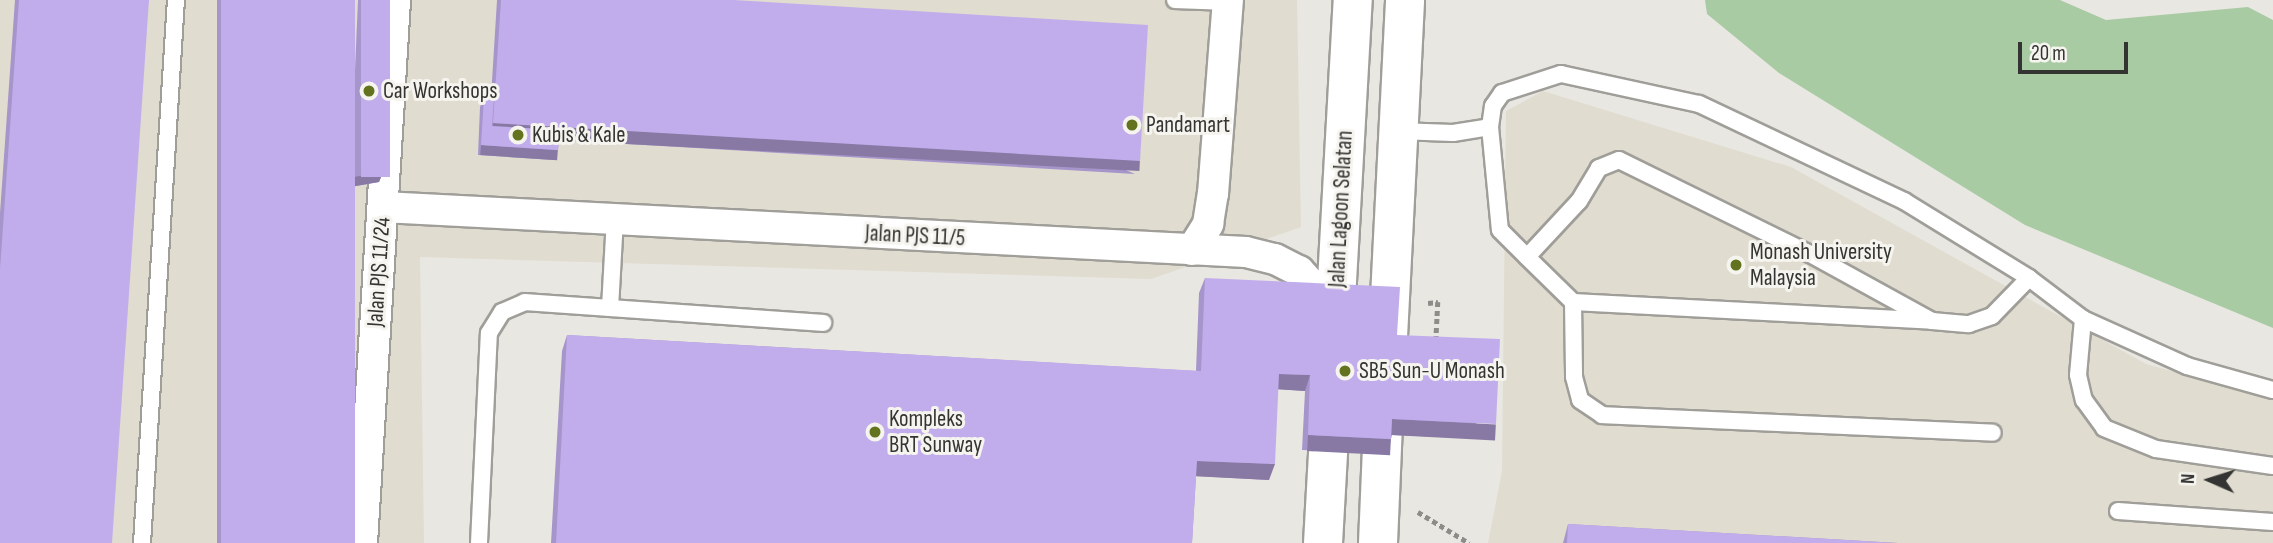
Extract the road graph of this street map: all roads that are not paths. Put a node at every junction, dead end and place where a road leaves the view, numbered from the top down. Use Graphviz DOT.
graph roads {
  1 [pos="176,0"];
  2 [pos="395,0"];
  3 [pos="1175,0"];
  4 [pos="1353,0"];
  5 [pos="1405,0"];
  6 [pos="1228,1"];
  7 [pos="1490,127"];
  8 [pos="1398,131"];
  9 [pos="383,207"];
  10 [pos="615,219"];
  11 [pos="1192,250"];
  12 [pos="1527,257"];
  13 [pos="2029,278"];
  14 [pos="1573,302"];
  15 [pos="610,308"];
  16 [pos="2083,319"];
  17 [pos="1932,321"];
  18 [pos="823,323"];
  19 [pos="1334,330"];
  20 [pos="2273,390"];
  21 [pos="1993,433"];
  22 [pos="2273,466"];
  23 [pos="1325,499"];
  24 [pos="2118,511"];
  25 [pos="2273,522"];
  26 [pos="142,543"];
  27 [pos="362,543"];
  28 [pos="479,543"];
  29 [pos="1309,543"];
  30 [pos="1323,543"];
  31 [pos="1378,543"];
  1 -- 26 [label="lane"];
  2 -- 9 [label="street, Jalan PJS 11/24"];
  3 -- 6 [label="lane"];
  4 -- 19 [label="main road, Jalan Lagoon Selatan"];
  5 -- 8 [label="main road"];
  6 -- 11 [label="street"];
  7 -- 8 [label="lane"];
  7 -- 12 [label="lane"];
  7 -- 13 [label="lane"];
  8 -- 31 [label="main road"];
  9 -- 10 [label="street, Jalan PJS 11/5"];
  9 -- 27 [label="street, Jalan PJS 11/24"];
  10 -- 11 [label="street, Jalan PJS 11/5"];
  10 -- 15 [label="lane"];
  11 -- 19 [label="street, Jalan PJS 11/5"];
  12 -- 14 [label="lane"];
  12 -- 17 [label="lane"];
  13 -- 16 [label="lane"];
  13 -- 17 [label="lane"];
  14 -- 17 [label="lane"];
  14 -- 21 [label="lane"];
  15 -- 18 [label="lane"];
  15 -- 28 [label="lane"];
  16 -- 20 [label="lane"];
  16 -- 22 [label="lane"];
  19 -- 23 [label="main road, Jalan Lagoon Selatan"];
  23 -- 29 [label="lane"];
  23 -- 30 [label="main road, Jalan Lagoon Selatan"];
  24 -- 25 [label="lane"];
}
